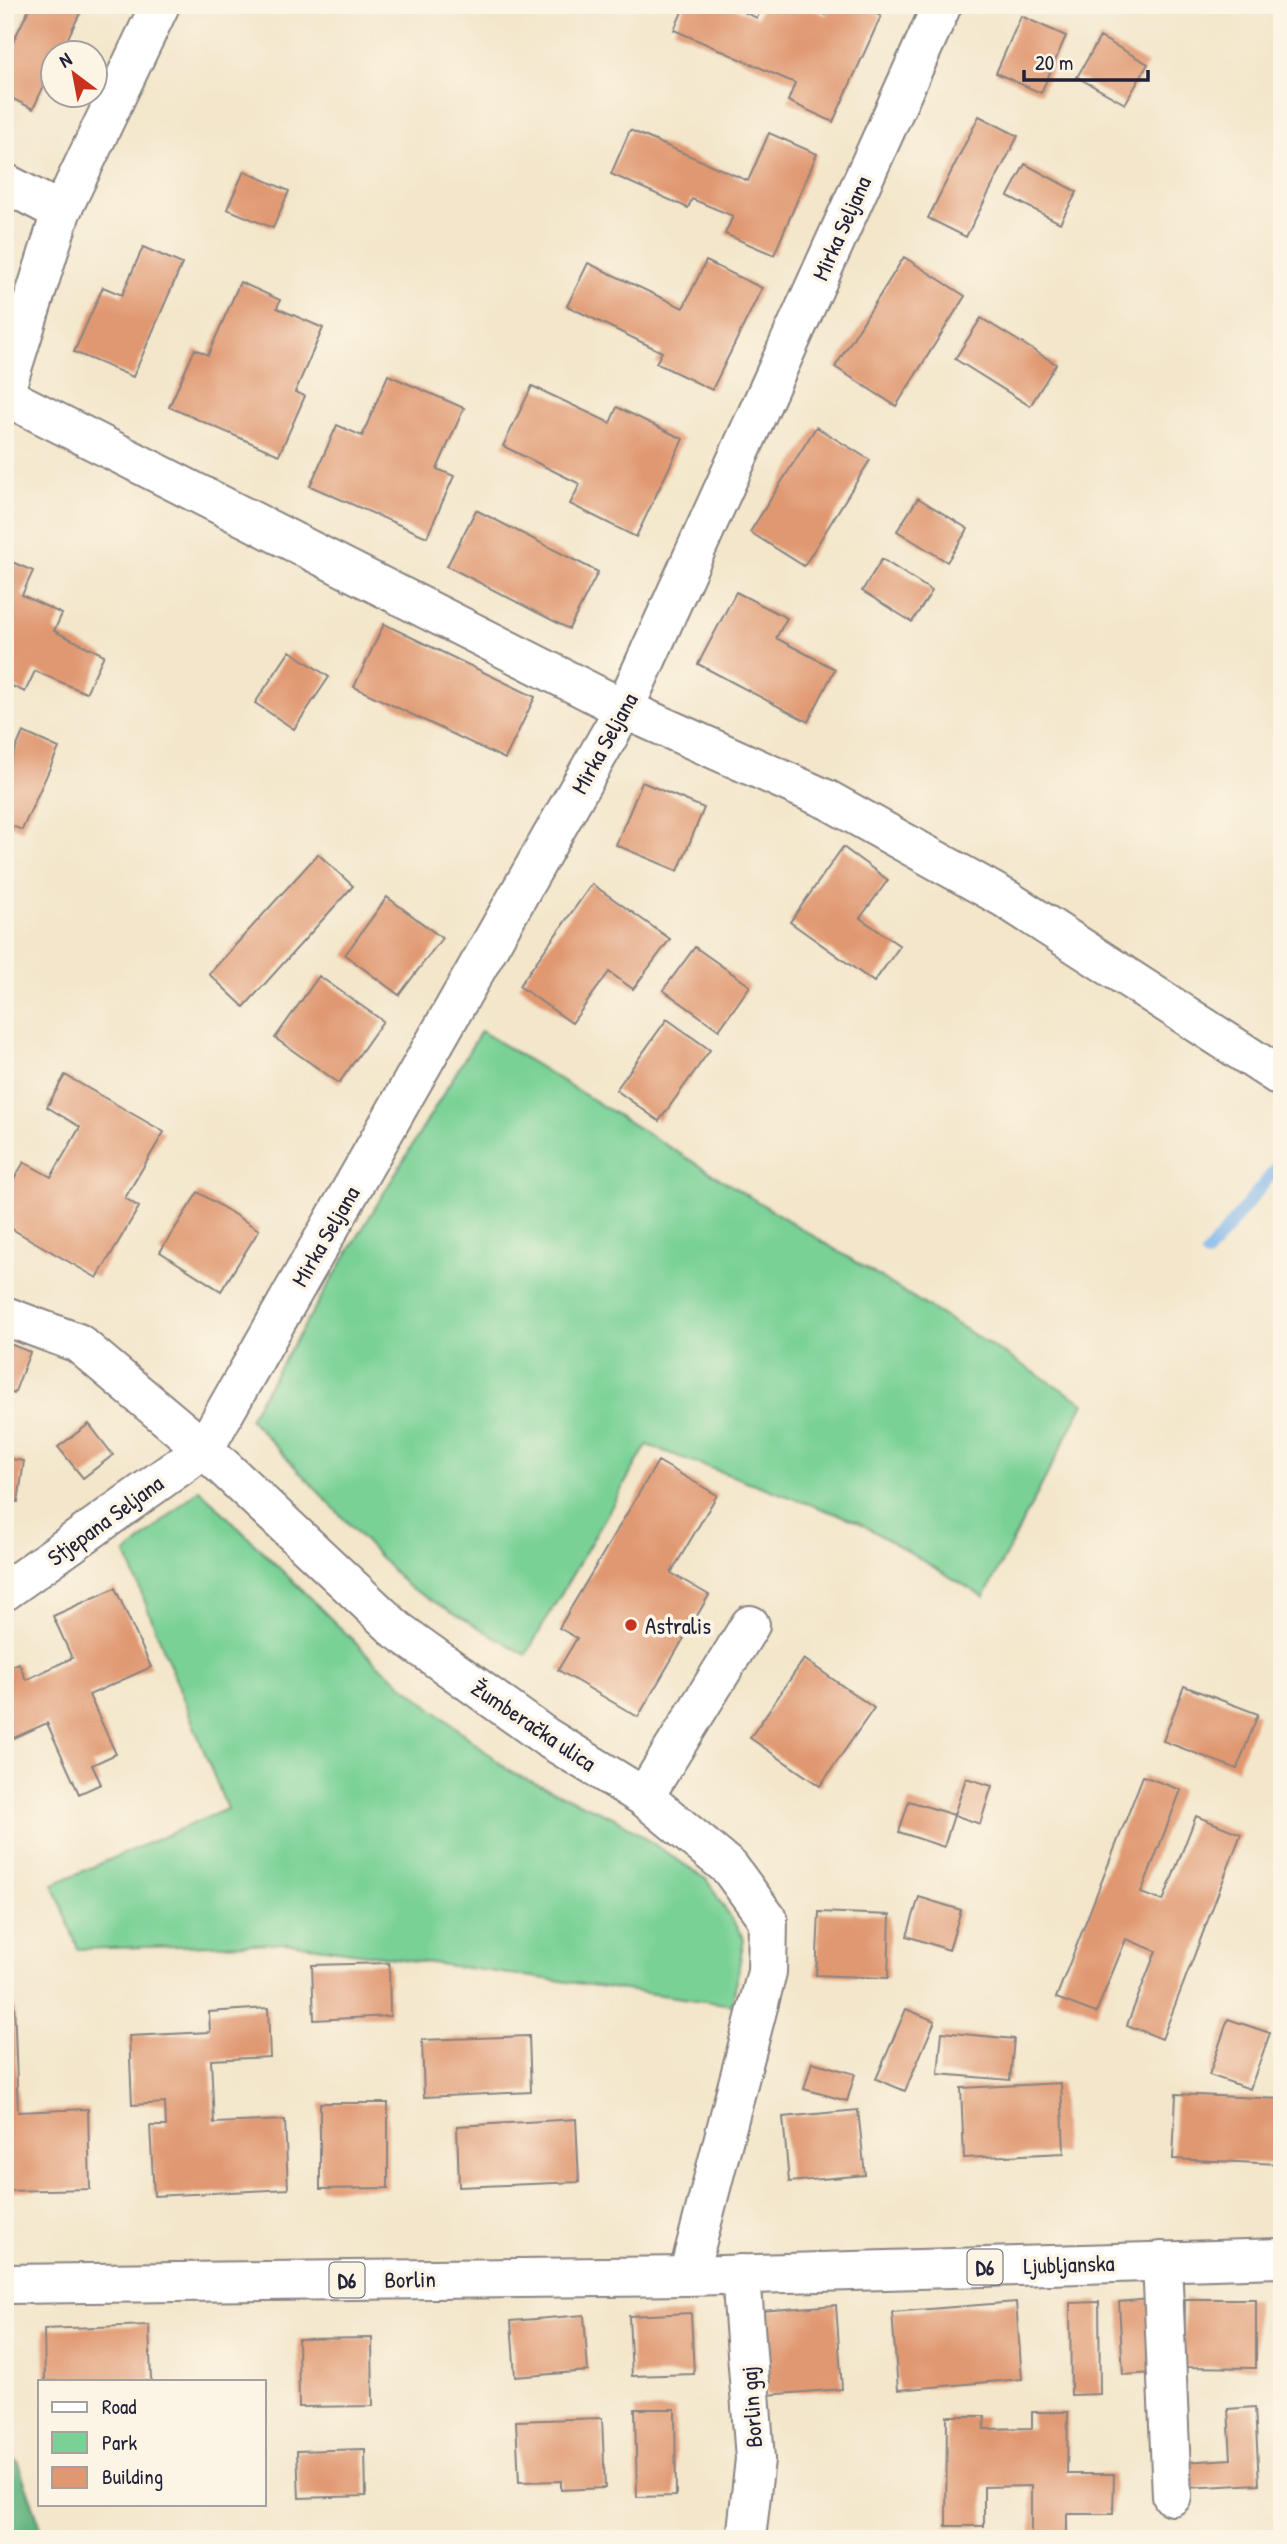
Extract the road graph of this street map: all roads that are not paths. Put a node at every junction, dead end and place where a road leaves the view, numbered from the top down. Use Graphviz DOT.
graph roads {
  1 [pos="160,5"];
  2 [pos="942,5"];
  3 [pos="5,183"];
  4 [pos="61,212"];
  5 [pos="5,391"];
  6 [pos="5,396"];
  7 [pos="624,709"];
  8 [pos="1282,1077"];
  9 [pos="5,1316"];
  10 [pos="204,1449"];
  11 [pos="5,1591"];
  12 [pos="750,1625"];
  13 [pos="644,1797"];
  14 [pos="1282,2258"];
  15 [pos="1162,2261"];
  16 [pos="741,2274"];
  17 [pos="688,2276"];
  18 [pos="5,2284"];
  19 [pos="1172,2496"];
  20 [pos="746,2539"];
  1 -- 4 [label="street"];
  2 -- 7 [label="street, Mirka Seljana"];
  3 -- 4 [label="street"];
  4 -- 5 [label="street"];
  6 -- 7 [label="street"];
  7 -- 8 [label="street"];
  7 -- 10 [label="street, Mirka Seljana"];
  9 -- 10 [label="street, Žumberačka ulica"];
  10 -- 11 [label="street, Stjepana Seljana"];
  10 -- 13 [label="street, Žumberačka ulica"];
  12 -- 13 [label="street"];
  13 -- 17 [label="street, Žumberačka ulica"];
  14 -- 15 [label="street, Ljubljanska / D6"];
  15 -- 16 [label="street, Ljubljanska / D6"];
  15 -- 19 [label="street"];
  16 -- 17 [label="street, Ljubljanska / D6"];
  16 -- 20 [label="street, Borlin gaj"];
  17 -- 18 [label="street, Borlin / D6"];
}
